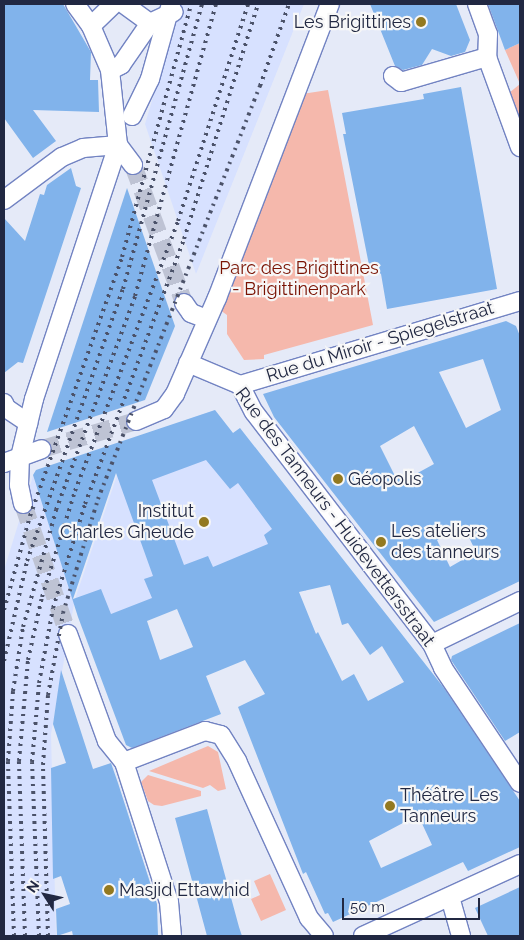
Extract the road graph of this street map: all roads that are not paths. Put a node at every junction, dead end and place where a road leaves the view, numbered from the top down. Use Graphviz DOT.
graph roads {
  1 [pos="76,4"];
  2 [pos="120,4"];
  3 [pos="330,4"];
  4 [pos="478,4"];
  5 [pos="173,9"];
  6 [pos="150,23"];
  7 [pos="91,26"];
  8 [pos="488,57"];
  9 [pos="115,68"];
  10 [pos="393,76"];
  11 [pos="132,116"];
  12 [pos="118,144"];
  13 [pos="520,147"];
  14 [pos="133,165"];
  15 [pos="4,200"];
  16 [pos="520,301"];
  17 [pos="184,303"];
  18 [pos="207,319"];
  19 [pos="188,363"];
  20 [pos="240,385"];
  21 [pos="4,403"];
  22 [pos="136,421"];
  23 [pos="28,423"];
  24 [pos="42,449"];
  25 [pos="12,460"];
  26 [pos="23,504"];
  27 [pos="520,601"];
  28 [pos="68,634"];
  29 [pos="432,644"];
  30 [pos="124,762"];
  31 [pos="520,783"];
  32 [pos="520,864"];
  33 [pos="450,897"];
  34 [pos="172,936"];
  35 [pos="324,936"];
  36 [pos="363,936"];
  37 [pos="461,936"];
  1 -- 7 [label="street"];
  2 -- 6 [label="street"];
  2 -- 7 [label="street"];
  3 -- 18 [label="street"];
  4 -- 8 [label="street"];
  5 -- 6 [label="street"];
  5 -- 11 [label="street"];
  6 -- 9 [label="street"];
  7 -- 12 [label="street"];
  8 -- 10 [label="street"];
  8 -- 13 [label="street"];
  12 -- 14 [label="street"];
  12 -- 15 [label="street"];
  12 -- 23 [label="street"];
  16 -- 20 [label="street, Rue du Miroir - Spiegelstraat"];
  17 -- 18 [label="street"];
  18 -- 19 [label="street"];
  19 -- 20 [label="street, Rue des Tanneurs - Huidevettersstraat"];
  19 -- 22 [label="street"];
  20 -- 29 [label="street, Rue des Tanneurs - Huidevettersstraat"];
  21 -- 23 [label="street"];
  23 -- 25 [label="street"];
  24 -- 25 [label="street"];
  25 -- 26 [label="street"];
  27 -- 29 [label="street"];
  28 -- 30 [label="street"];
  29 -- 31 [label="street, Rue des Tanneurs - Huidevettersstraat"];
  30 -- 34 [label="street"];
  30 -- 35 [label="street"];
  32 -- 33 [label="street"];
  33 -- 36 [label="street"];
  33 -- 37 [label="street"];
}
